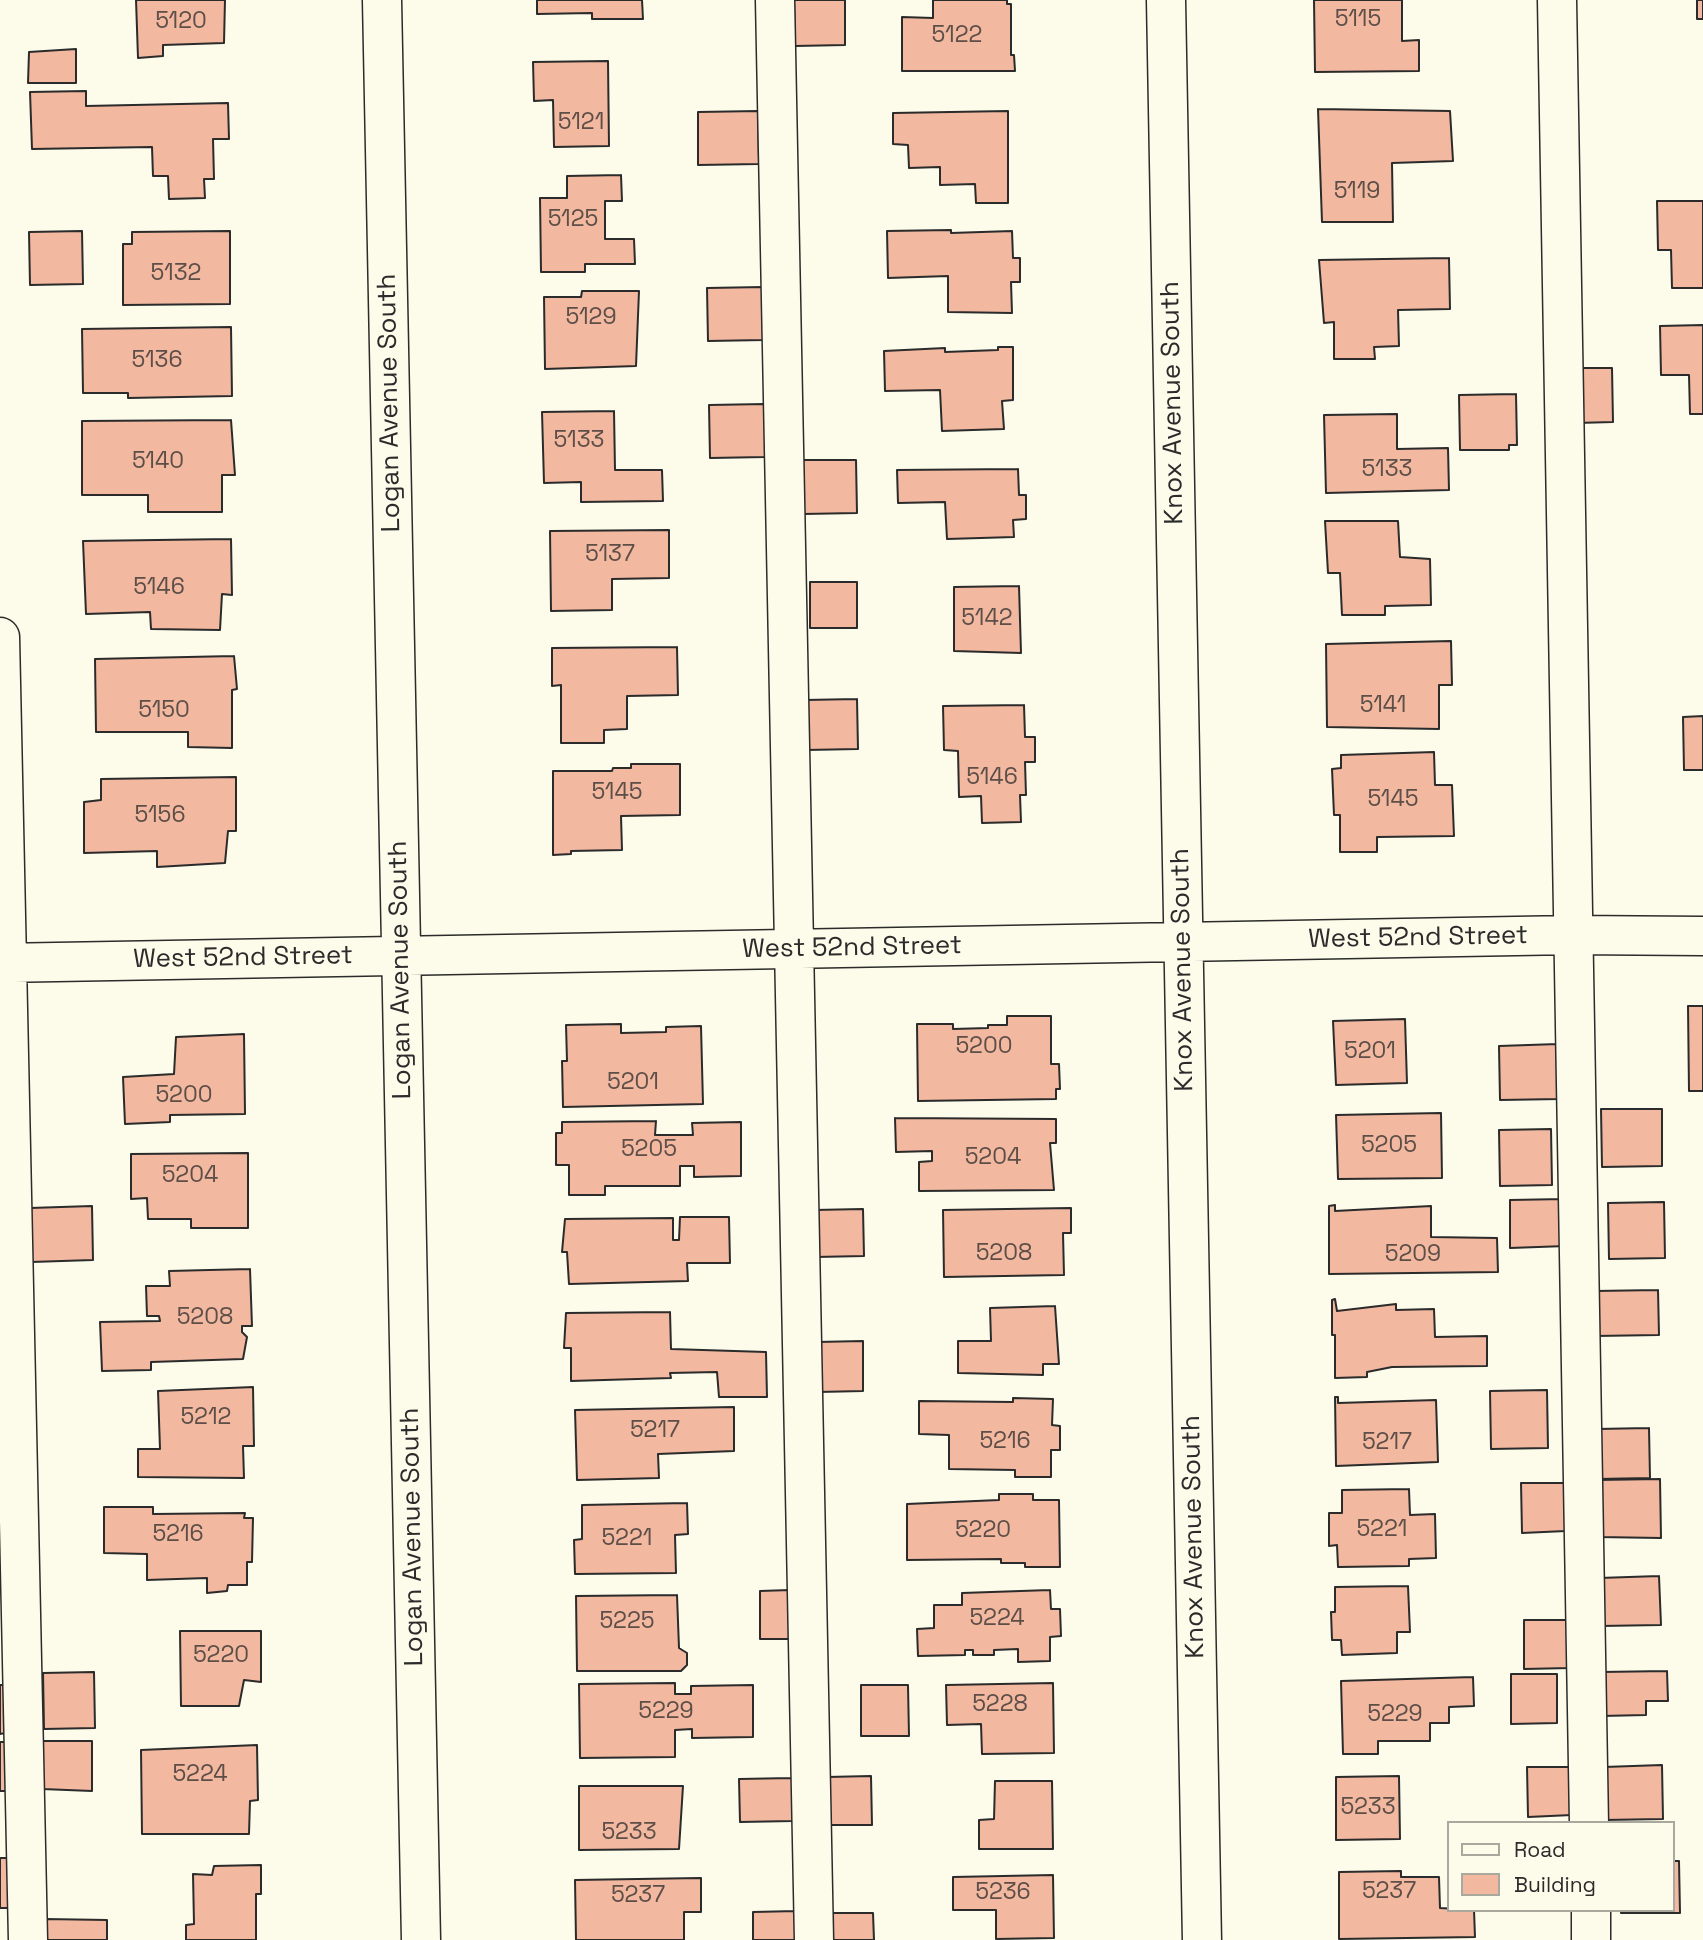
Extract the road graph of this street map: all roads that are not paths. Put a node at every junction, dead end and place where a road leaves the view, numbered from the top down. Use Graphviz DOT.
graph roads {
  1 [pos="382,0"];
  2 [pos="775,0"];
  3 [pos="1166,0"];
  4 [pos="1557,0"];
  5 [pos="0,636"];
  6 [pos="1572,934"];
  7 [pos="1703,936"];
  8 [pos="1182,944"];
  9 [pos="792,949"];
  10 [pos="401,954"];
  11 [pos="4,963"];
  12 [pos="1589,1821"];
  13 [pos="1591,1912"];
  14 [pos="28,1940"];
  15 [pos="421,1940"];
  16 [pos="814,1940"];
  17 [pos="1202,1940"];
  18 [pos="1591,1940"];
  1 -- 10 [label="street, Logan Avenue South"];
  2 -- 9 [label="street"];
  3 -- 8 [label="street, Knox Avenue South"];
  4 -- 6 [label="street"];
  5 -- 11 [label="street"];
  6 -- 7 [label="street, West 52nd Street"];
  6 -- 8 [label="street, West 52nd Street"];
  6 -- 12 [label="street"];
  8 -- 9 [label="street, West 52nd Street"];
  8 -- 17 [label="street, Knox Avenue South"];
  9 -- 10 [label="street, West 52nd Street"];
  9 -- 16 [label="street"];
  10 -- 11 [label="street, West 52nd Street"];
  10 -- 15 [label="street, Logan Avenue South"];
  11 -- 14 [label="street"];
  13 -- 18 [label="street"];
}
